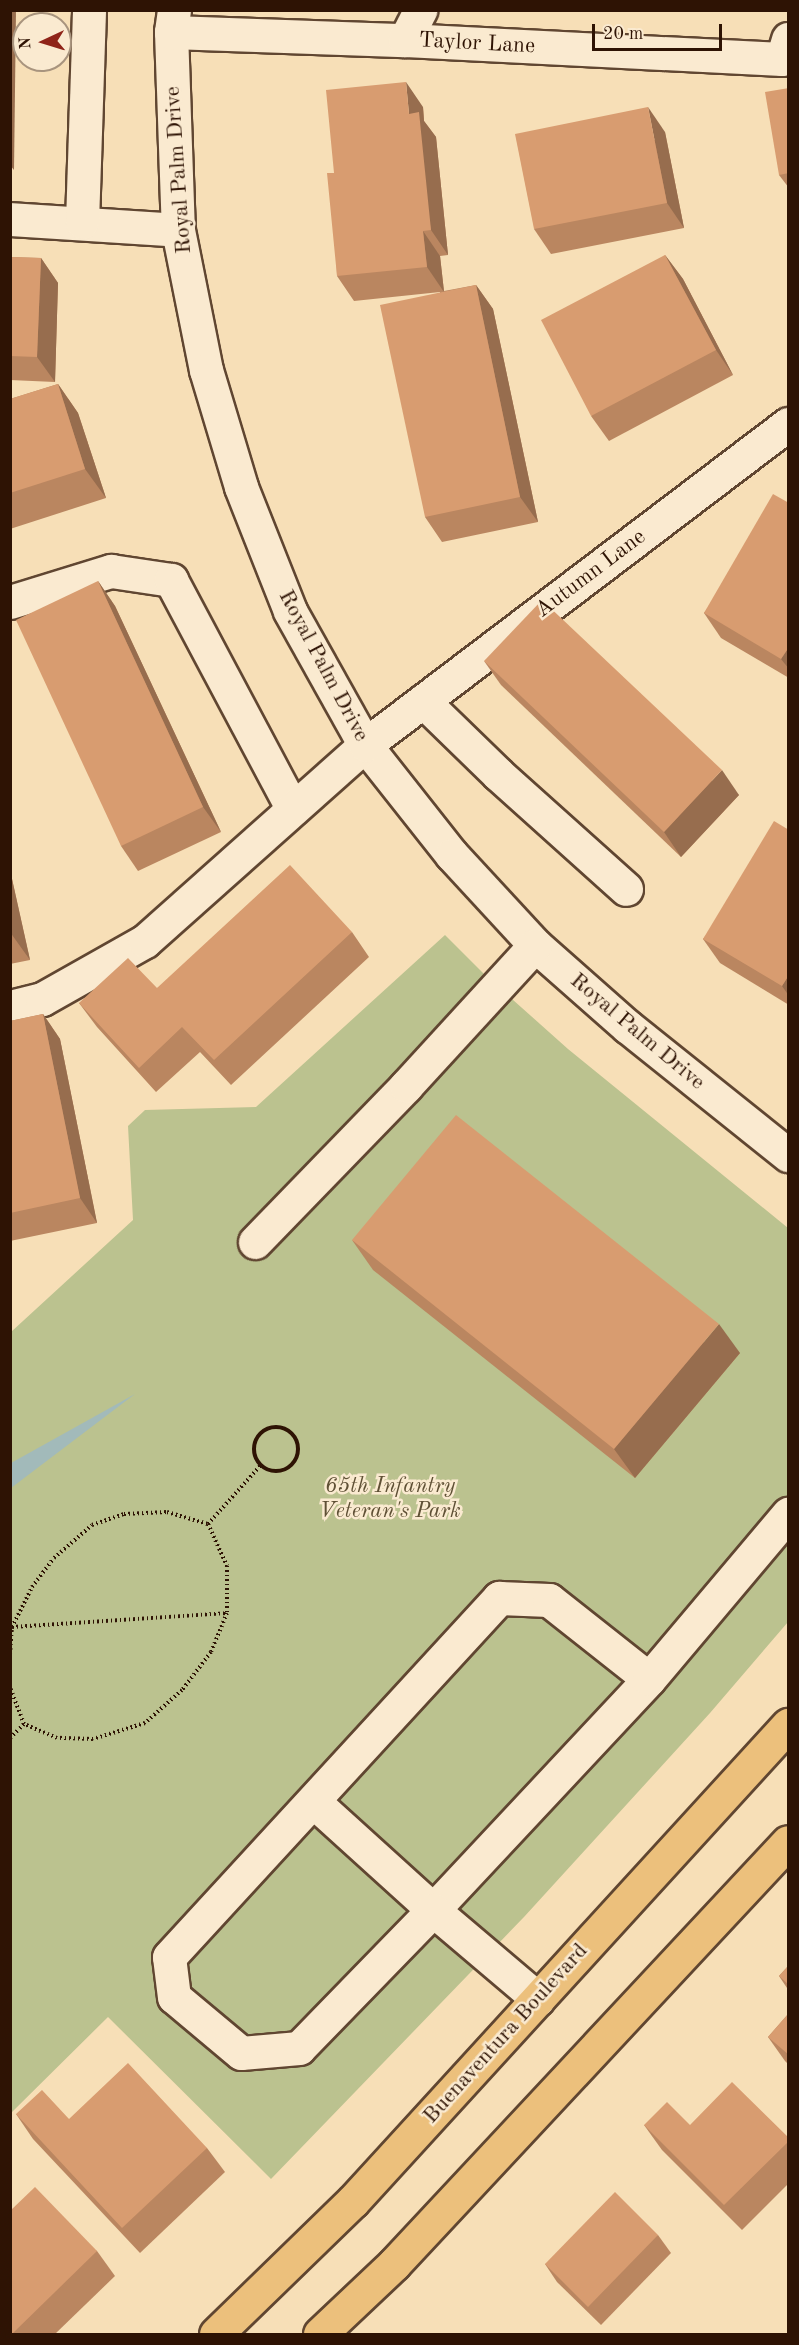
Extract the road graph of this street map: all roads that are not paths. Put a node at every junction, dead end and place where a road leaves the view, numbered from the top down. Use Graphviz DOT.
graph roads {
  1 [pos="89,10"];
  2 [pos="420,10"];
  3 [pos="173,21"];
  4 [pos="405,40"];
  5 [pos="785,49"];
  6 [pos="10,219"];
  7 [pos="82,222"];
  8 [pos="178,230"];
  9 [pos="789,424"];
  10 [pos="10,602"];
  11 [pos="423,701"];
  12 [pos="365,746"];
  13 [pos="293,809"];
  14 [pos="626,889"];
  15 [pos="535,945"];
  16 [pos="10,1008"];
  17 [pos="789,1155"];
  18 [pos="255,1242"];
  19 [pos="789,1514"];
  20 [pos="649,1679"];
  21 [pos="789,1725"];
  22 [pos="313,1801"];
  23 [pos="789,1842"];
  24 [pos="433,1910"];
  25 [pos="538,1999"];
  26 [pos="216,2334"];
  27 [pos="320,2334"];
  1 -- 7 [label="street"];
  2 -- 4 [label="street"];
  3 -- 4 [label="street, Taylor Lane"];
  3 -- 8 [label="street, Royal Palm Drive"];
  4 -- 5 [label="street, Taylor Lane"];
  6 -- 7 [label="street"];
  7 -- 8 [label="street"];
  8 -- 12 [label="street, Royal Palm Drive"];
  9 -- 11 [label="street, Autumn Lane"];
  10 -- 13 [label="street"];
  11 -- 12 [label="street, Autumn Lane"];
  11 -- 14 [label="street"];
  12 -- 13 [label="street, Autumn Lane"];
  12 -- 15 [label="street, Royal Palm Drive"];
  13 -- 16 [label="street, Autumn Lane"];
  15 -- 17 [label="street, Royal Palm Drive"];
  15 -- 18 [label="street"];
  19 -- 20 [label="street"];
  20 -- 22 [label="street"];
  20 -- 24 [label="street"];
  21 -- 25 [label="main road, Buenaventura Boulevard"];
  22 -- 24 [label="street"];
  22 -- 24 [label="street"];
  23 -- 27 [label="main road"];
  24 -- 25 [label="street"];
  25 -- 26 [label="main road, Buenaventura Boulevard"];
}
